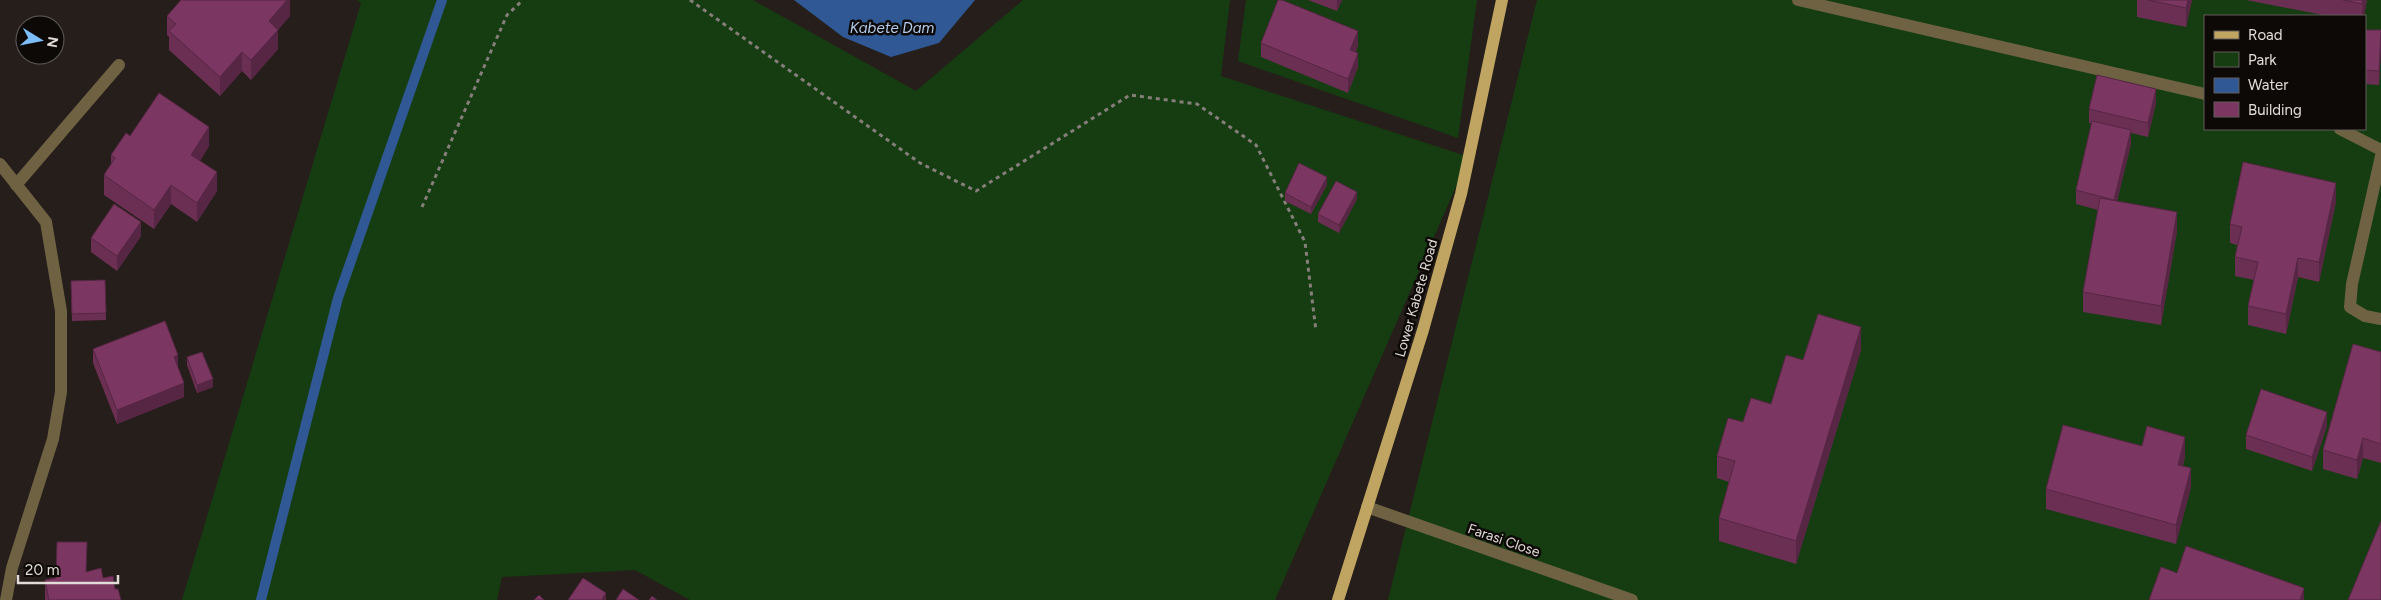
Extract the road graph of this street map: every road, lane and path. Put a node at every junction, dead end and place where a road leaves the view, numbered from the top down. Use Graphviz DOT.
graph roads {
  1 [pos="522,0"];
  2 [pos="690,0"];
  3 [pos="1502,0"];
  4 [pos="1798,0"];
  5 [pos="119,65"];
  6 [pos="2204,94"];
  7 [pos="2342,130"];
  8 [pos="2381,150"];
  9 [pos="2381,156"];
  10 [pos="0,164"];
  11 [pos="16,185"];
  12 [pos="422,207"];
  13 [pos="2381,319"];
  14 [pos="1316,331"];
  15 [pos="1367,508"];
  16 [pos="6,600"];
  17 [pos="1338,600"];
  18 [pos="1632,600"];
  1 -- 12 [label="path"];
  2 -- 14 [label="path"];
  3 -- 15 [label="main road, Lower Kabete Road"];
  4 -- 6 [label="street"];
  5 -- 11 [label="street"];
  7 -- 8 [label="street"];
  9 -- 13 [label="street"];
  10 -- 11 [label="street"];
  11 -- 16 [label="street"];
  15 -- 17 [label="main road, Lower Kabete Road"];
  15 -- 18 [label="street, Farasi Close"];
}
